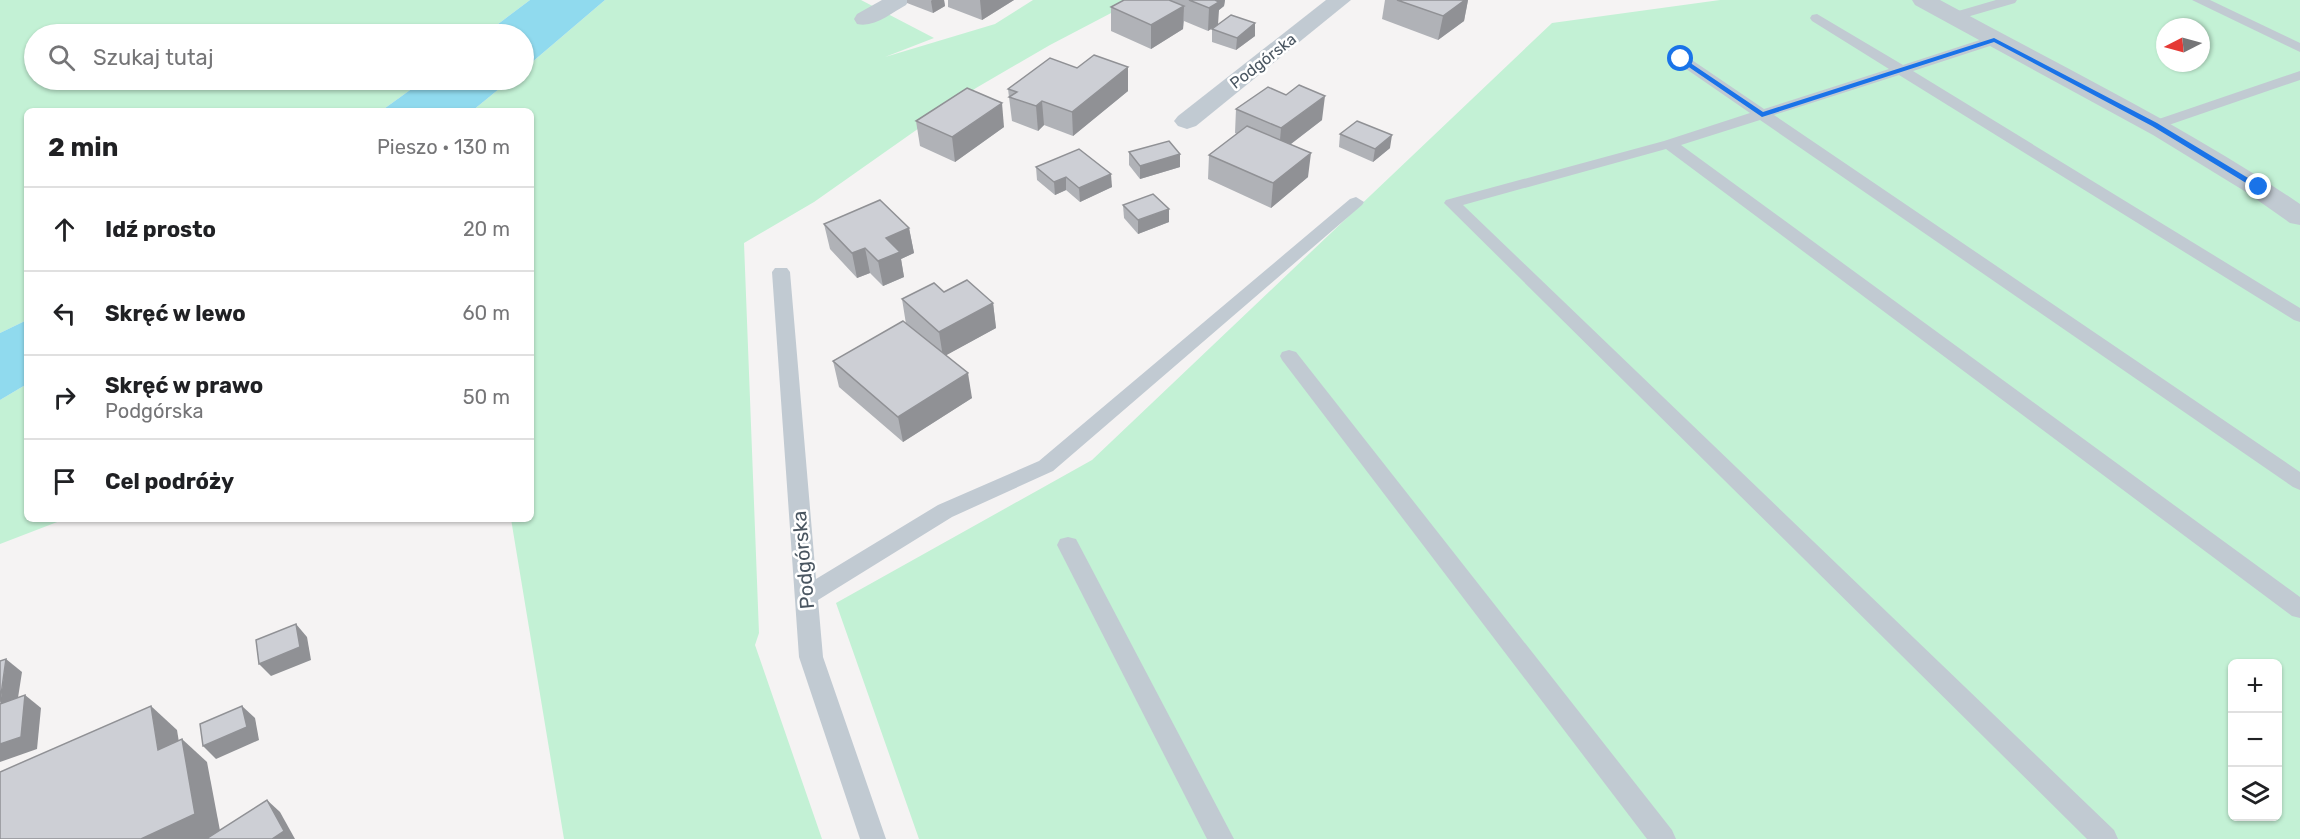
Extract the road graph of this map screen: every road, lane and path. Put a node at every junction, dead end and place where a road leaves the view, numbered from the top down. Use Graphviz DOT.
graph roads {
  1 [pos="898,0"];
  2 [pos="1340,0"];
  3 [pos="1923,0"];
  4 [pos="2010,0"];
  5 [pos="2199,0"];
  6 [pos="1953,17"];
  7 [pos="1817,18"];
  8 [pos="865,19"];
  9 [pos="1994,40"];
  10 [pos="2300,48"];
  11 [pos="1681,59"];
  12 [pos="1900,70"];
  13 [pos="2300,75"];
  14 [pos="2282,81"];
  15 [pos="2300,90"];
  16 [pos="1762,115"];
  17 [pos="1186,122"];
  18 [pos="2155,125"];
  19 [pos="1669,144"];
  20 [pos="1356,202"];
  21 [pos="2300,217"];
  22 [pos="780,272"];
  23 [pos="2300,316"];
  24 [pos="1289,356"];
  25 [pos="2300,482"];
  26 [pos="1068,545"];
  27 [pos="806,596"];
  28 [pos="2300,609"];
  29 [pos="873,839"];
  30 [pos="1221,839"];
  31 [pos="1664,839"];
  32 [pos="2105,839"];
  1 -- 8 [label="street"];
  2 -- 17 [label="street, Podgórska"];
  3 -- 6 [label="street"];
  4 -- 6 [label="lane"];
  5 -- 10 [label="lane"];
  6 -- 9 [label="street"];
  7 -- 12 [label="lane"];
  9 -- 12 [label="lane"];
  9 -- 18 [label="street"];
  11 -- 16 [label="lane"];
  12 -- 16 [label="lane"];
  12 -- 23 [label="lane"];
  13 -- 14 [label="lane"];
  14 -- 15 [label="lane"];
  14 -- 18 [label="lane"];
  16 -- 19 [label="lane"];
  16 -- 25 [label="lane"];
  18 -- 21 [label="street"];
  19 -- 28 [label="lane"];
  19 -- 32 [label="lane"];
  20 -- 27 [label="lane"];
  22 -- 27 [label="lane, Podgórska"];
  24 -- 31 [label="lane"];
  26 -- 30 [label="lane"];
  27 -- 29 [label="lane, Podgórska"];
}
